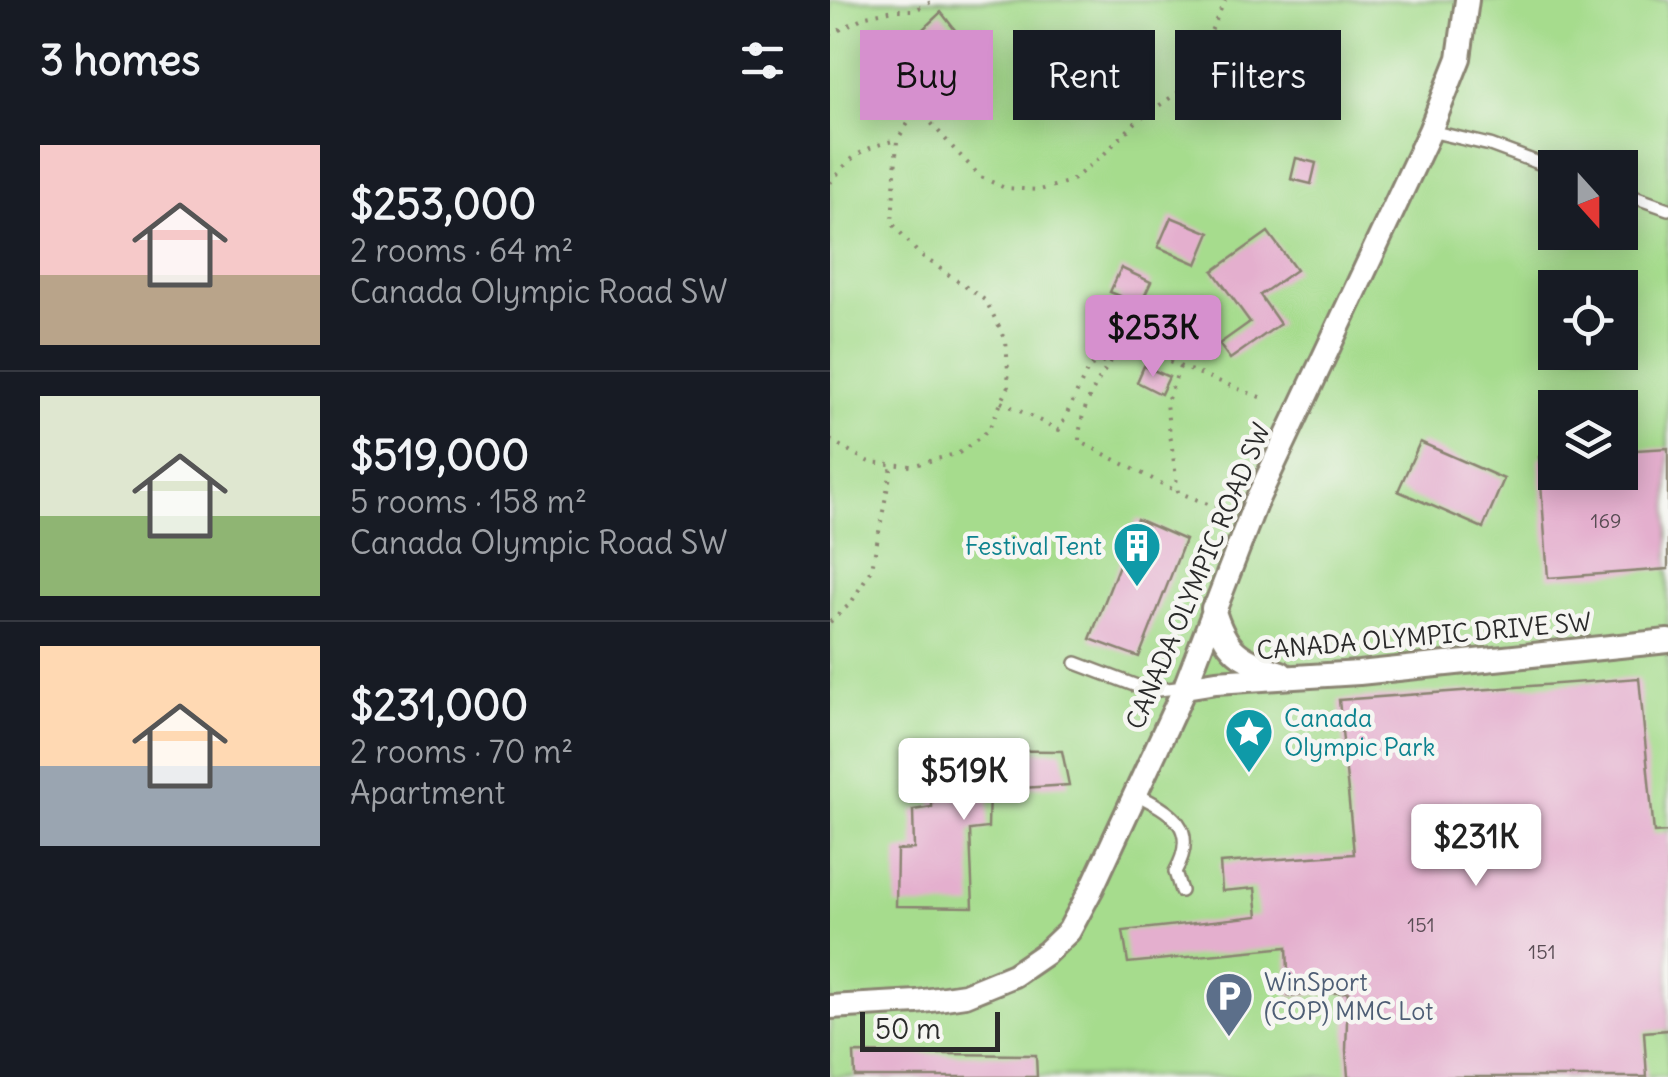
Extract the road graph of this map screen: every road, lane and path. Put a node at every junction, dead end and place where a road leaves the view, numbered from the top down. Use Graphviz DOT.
graph roads {
  1 [pos="935,0"];
  2 [pos="1225,0"];
  3 [pos="1467,0"];
  4 [pos="830,35"];
  5 [pos="1430,132"];
  6 [pos="897,140"];
  7 [pos="1538,162"];
  8 [pos="830,183"];
  9 [pos="1638,198"];
  10 [pos="1668,209"];
  11 [pos="1113,358"];
  12 [pos="1180,367"];
  13 [pos="1266,399"];
  14 [pos="1001,402"];
  15 [pos="830,440"];
  16 [pos="892,465"];
  17 [pos="1178,492"];
  18 [pos="1248,520"];
  19 [pos="1213,608"];
  20 [pos="830,622"];
  21 [pos="1668,641"];
  22 [pos="1076,663"];
  23 [pos="1290,676"];
  24 [pos="1184,687"];
  25 [pos="1134,793"];
  26 [pos="1181,892"];
  27 [pos="830,1007"];
  1 -- 4 [label="path"];
  2 -- 6 [label="path"];
  3 -- 5 [label="street, CANADA OLYMPIC ROAD SW"];
  5 -- 7 [label="lane"];
  5 -- 18 [label="street, CANADA OLYMPIC ROAD SW"];
  6 -- 8 [label="path"];
  6 -- 14 [label="path"];
  9 -- 10 [label="lane"];
  11 -- 12 [label="path"];
  11 -- 14 [label="path"];
  11 -- 17 [label="path"];
  12 -- 13 [label="path"];
  12 -- 17 [label="path"];
  14 -- 16 [label="path"];
  15 -- 16 [label="path"];
  16 -- 20 [label="path"];
  17 -- 18 [label="path"];
  18 -- 19 [label="street, CANADA OLYMPIC ROAD SW"];
  19 -- 23 [label="street"];
  19 -- 24 [label="street, CANADA OLYMPIC ROAD SW"];
  21 -- 23 [label="street, CANADA OLYMPIC DRIVE SW"];
  22 -- 24 [label="lane"];
  23 -- 24 [label="street, CANADA OLYMPIC DRIVE SW"];
  24 -- 25 [label="street, CANADA OLYMPIC ROAD SW"];
  25 -- 26 [label="lane"];
  25 -- 27 [label="street, CANADA OLYMPIC ROAD SW"];
}
